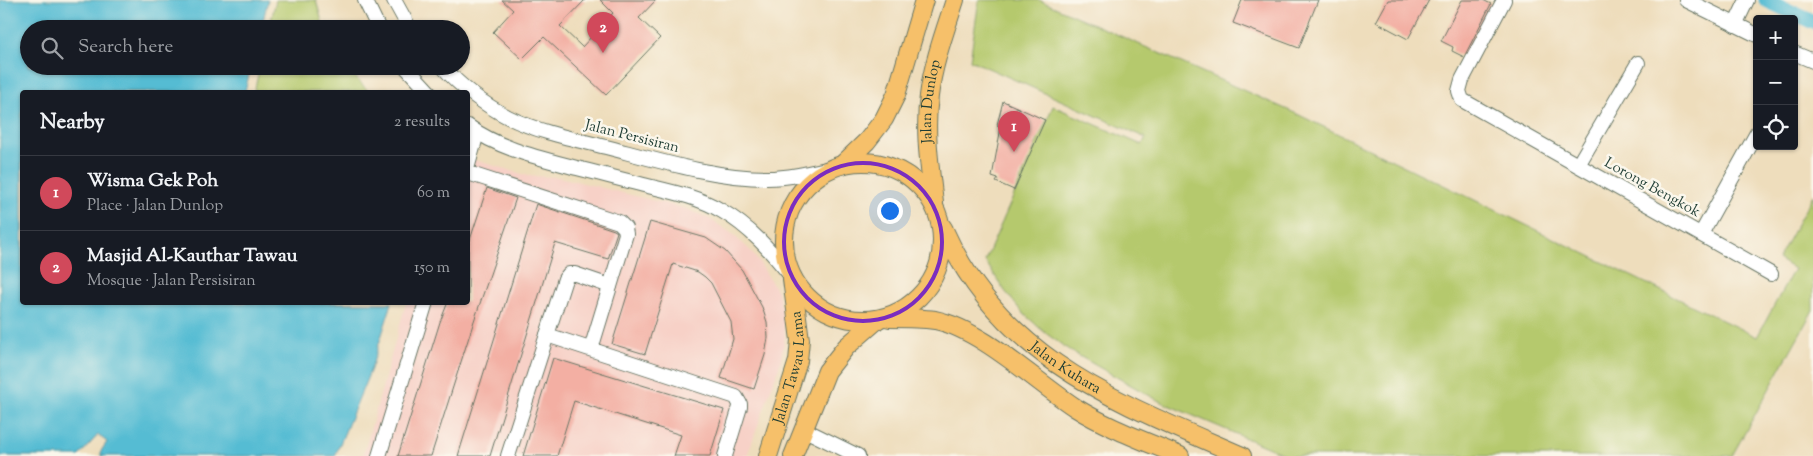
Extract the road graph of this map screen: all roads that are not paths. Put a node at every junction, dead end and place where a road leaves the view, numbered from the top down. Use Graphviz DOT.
graph roads {
  1 [pos="365,0"];
  2 [pos="394,0"];
  3 [pos="924,0"];
  4 [pos="955,0"];
  5 [pos="1504,0"];
  6 [pos="1686,0"];
  7 [pos="1746,0"];
  8 [pos="375,20"];
  9 [pos="405,20"];
  10 [pos="1735,25"];
  11 [pos="1753,33"];
  12 [pos="1638,63"];
  13 [pos="413,75"];
  14 [pos="452,75"];
  15 [pos="427,90"];
  16 [pos="468,90"];
  17 [pos="470,92"];
  18 [pos="472,130"];
  19 [pos="1753,141"];
  20 [pos="470,148"];
  21 [pos="1578,165"];
  22 [pos="838,166"];
  23 [pos="470,174"];
  24 [pos="937,212"];
  25 [pos="1701,234"];
  26 [pos="1772,274"];
  27 [pos="792,276"];
  28 [pos="610,286"];
  29 [pos="425,305"];
  30 [pos="882,319"];
  31 [pos="547,335"];
  32 [pos="590,349"];
  33 [pos="803,429"];
  34 [pos="380,456"];
  35 [pos="508,456"];
  36 [pos="725,456"];
  37 [pos="768,456"];
  38 [pos="793,456"];
  39 [pos="858,456"];
  40 [pos="1180,456"];
  41 [pos="1242,456"];
  1 -- 8 [label="street"];
  2 -- 9 [label="street"];
  3 -- 22 [label="main road, Jalan Dunlop"];
  4 -- 24 [label="main road, Jalan Dunlop"];
  5 -- 21 [label="street, Lorong Bengkok"];
  6 -- 10 [label="street"];
  7 -- 10 [label="street"];
  10 -- 11 [label="street"];
  12 -- 21 [label="street"];
  13 -- 15 [label="street"];
  14 -- 16 [label="street, Jalan Persisiran"];
  17 -- 22 [label="street, Jalan Persisiran"];
  18 -- 20 [label="street"];
  18 -- 27 [label="street"];
  19 -- 25 [label="street"];
  21 -- 25 [label="street, Lorong Bengkok"];
  22 -- 24 [label="main road"];
  22 -- 27 [label="main road"];
  23 -- 28 [label="street"];
  24 -- 30 [label="main road"];
  24 -- 41 [label="main road, Jalan Kuhara"];
  25 -- 26 [label="street, Lorong Bengkok"];
  27 -- 30 [label="main road"];
  27 -- 37 [label="main road, Jalan Tawau Lama"];
  28 -- 31 [label="street"];
  28 -- 32 [label="street"];
  29 -- 34 [label="street"];
  30 -- 33 [label="main road, Jalan Tawau Lama"];
  30 -- 40 [label="main road, Jalan Kuhara"];
  31 -- 32 [label="street"];
  31 -- 35 [label="street"];
  32 -- 36 [label="street"];
  33 -- 38 [label="main road, Jalan Tawau Lama"];
  33 -- 39 [label="street"];
}
